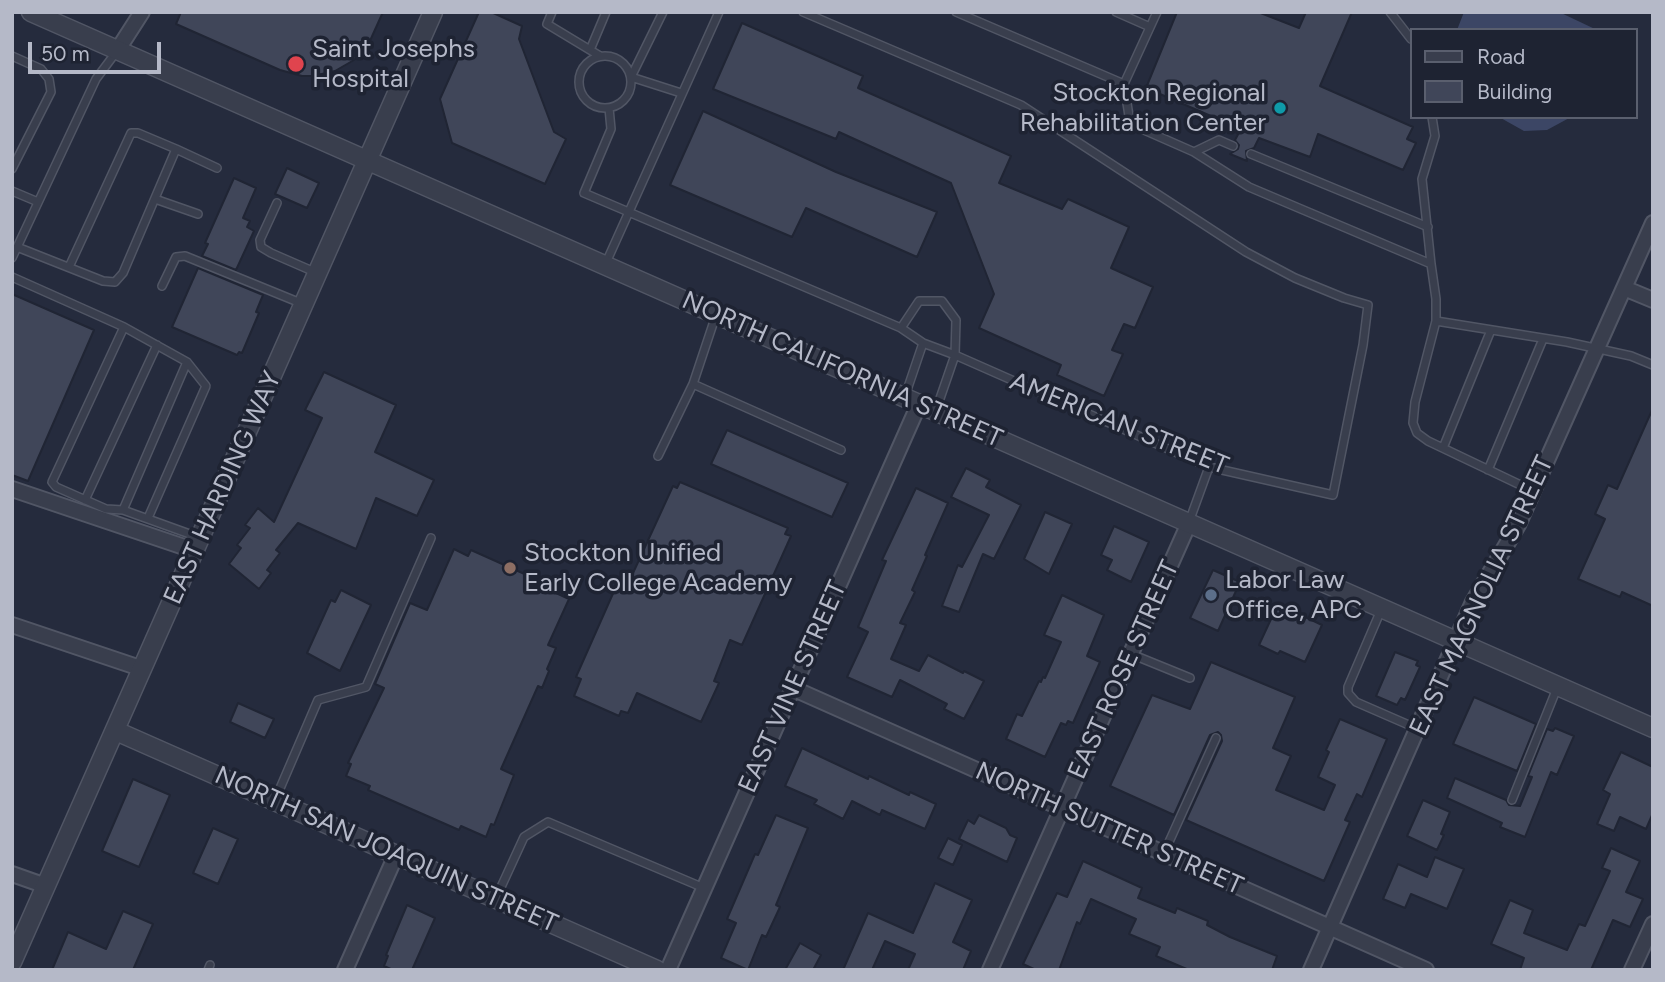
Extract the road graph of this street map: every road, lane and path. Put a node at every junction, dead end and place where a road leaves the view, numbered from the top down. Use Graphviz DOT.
graph roads {
  1 [pos="31,12"];
  2 [pos="142,12"];
  3 [pos="433,12"];
  4 [pos="552,12"];
  5 [pos="606,12"];
  6 [pos="663,12"];
  7 [pos="719,12"];
  8 [pos="803,12"];
  9 [pos="956,12"];
  10 [pos="1116,12"];
  11 [pos="1157,12"];
  12 [pos="1390,12"];
  13 [pos="1150,27"];
  14 [pos="1410,38"];
  15 [pos="590,50"];
  16 [pos="117,51"];
  17 [pos="12,56"];
  18 [pos="600,56"];
  19 [pos="631,77"];
  20 [pos="1124,84"];
  21 [pos="681,93"];
  22 [pos="609,108"];
  23 [pos="1432,119"];
  24 [pos="1233,146"];
  25 [pos="12,147"];
  26 [pos="176,149"];
  27 [pos="22,151"];
  28 [pos="1194,152"];
  29 [pos="1251,154"];
  30 [pos="367,162"];
  31 [pos="12,169"];
  32 [pos="218,169"];
  33 [pos="12,191"];
  34 [pos="155,199"];
  35 [pos="38,202"];
  36 [pos="277,202"];
  37 [pos="627,212"];
  38 [pos="198,214"];
  39 [pos="1653,223"];
  40 [pos="1428,228"];
  41 [pos="17,247"];
  42 [pos="12,258"];
  43 [pos="1431,264"];
  44 [pos="604,266"];
  45 [pos="69,267"];
  46 [pos="318,274"];
  47 [pos="12,277"];
  48 [pos="162,285"];
  49 [pos="1624,288"];
  50 [pos="1653,300"];
  51 [pos="304,304"];
  52 [pos="717,315"];
  53 [pos="1436,321"];
  54 [pos="124,327"];
  55 [pos="901,328"];
  56 [pos="1491,330"];
  57 [pos="1543,338"];
  58 [pos="923,343"];
  59 [pos="156,345"];
  60 [pos="1596,349"];
  61 [pos="955,355"];
  62 [pos="187,362"];
  63 [pos="1653,365"];
  64 [pos="693,384"];
  65 [pos="920,404"];
  66 [pos="1443,448"];
  67 [pos="841,450"];
  68 [pos="658,456"];
  69 [pos="1209,467"];
  70 [pos="1488,470"];
  71 [pos="12,489"];
  72 [pos="1533,491"];
  73 [pos="85,500"];
  74 [pos="123,510"];
  75 [pos="148,518"];
  76 [pos="1189,523"];
  77 [pos="431,538"];
  78 [pos="198,545"];
  79 [pos="1381,610"];
  80 [pos="12,625"];
  81 [pos="1456,644"];
  82 [pos="1131,654"];
  83 [pos="143,668"];
  84 [pos="1190,678"];
  85 [pos="1557,687"];
  86 [pos="792,688"];
  87 [pos="1418,729"];
  88 [pos="1653,729"];
  89 [pos="116,731"];
  90 [pos="1216,738"];
  91 [pos="1512,800"];
  92 [pos="275,801"];
  93 [pos="1062,808"];
  94 [pos="1164,854"];
  95 [pos="396,855"];
  96 [pos="12,874"];
  97 [pos="46,886"];
  98 [pos="704,888"];
  99 [pos="496,898"];
  100 [pos="1653,924"];
  101 [pos="1329,928"];
  102 [pos="12,962"];
  103 [pos="345,970"];
  104 [pos="657,970"];
  105 [pos="668,970"];
  106 [pos="990,970"];
  107 [pos="1311,970"];
  108 [pos="1426,970"];
  109 [pos="1632,970"];
  1 -- 16 [label="street, NORTH CALIFORNIA STREET"];
  2 -- 16 [label="street"];
  3 -- 30 [label="street, EAST HARDING WAY"];
  4 -- 15 [label="lane"];
  5 -- 15 [label="lane"];
  6 -- 19 [label="lane"];
  7 -- 21 [label="lane"];
  8 -- 69 [label="lane, AMERICAN STREET"];
  9 -- 20 [label="lane"];
  10 -- 13 [label="lane"];
  11 -- 13 [label="lane"];
  12 -- 14 [label="lane"];
  13 -- 20 [label="lane"];
  15 -- 18 [label="lane"];
  16 -- 30 [label="street, NORTH CALIFORNIA STREET"];
  16 -- 35 [label="lane"];
  17 -- 27 [label="lane"];
  18 -- 19 [label="lane"];
  18 -- 22 [label="lane"];
  19 -- 21 [label="lane"];
  19 -- 22 [label="lane"];
  20 -- 28 [label="lane"];
  21 -- 37 [label="lane"];
  22 -- 37 [label="lane, AMERICAN STREET"];
  23 -- 40 [label="lane"];
  24 -- 28 [label="lane"];
  25 -- 27 [label="lane"];
  26 -- 32 [label="lane"];
  26 -- 34 [label="lane"];
  26 -- 45 [label="lane"];
  27 -- 31 [label="lane"];
  28 -- 43 [label="lane"];
  29 -- 40 [label="lane"];
  30 -- 44 [label="street, NORTH CALIFORNIA STREET"];
  30 -- 46 [label="street, EAST HARDING WAY"];
  33 -- 35 [label="lane"];
  34 -- 38 [label="lane"];
  34 -- 45 [label="lane"];
  35 -- 41 [label="lane"];
  36 -- 46 [label="lane"];
  37 -- 44 [label="lane"];
  37 -- 55 [label="lane, AMERICAN STREET"];
  39 -- 49 [label="street, EAST MAGNOLIA STREET"];
  40 -- 43 [label="lane"];
  41 -- 42 [label="lane"];
  41 -- 45 [label="lane"];
  43 -- 53 [label="lane"];
  44 -- 52 [label="street, NORTH CALIFORNIA STREET"];
  46 -- 51 [label="street, EAST HARDING WAY"];
  47 -- 54 [label="lane"];
  48 -- 51 [label="lane"];
  49 -- 50 [label="street"];
  49 -- 60 [label="street, EAST MAGNOLIA STREET"];
  51 -- 78 [label="street, EAST HARDING WAY"];
  52 -- 64 [label="lane"];
  52 -- 65 [label="street, NORTH CALIFORNIA STREET"];
  53 -- 56 [label="lane"];
  53 -- 66 [label="lane"];
  54 -- 59 [label="lane"];
  54 -- 73 [label="lane"];
  55 -- 58 [label="lane, AMERICAN STREET"];
  55 -- 61 [label="lane"];
  56 -- 57 [label="lane"];
  56 -- 66 [label="lane"];
  57 -- 60 [label="lane"];
  57 -- 70 [label="lane"];
  58 -- 61 [label="lane, AMERICAN STREET"];
  58 -- 65 [label="lane"];
  59 -- 62 [label="lane"];
  59 -- 73 [label="lane"];
  60 -- 63 [label="lane"];
  60 -- 72 [label="street, EAST MAGNOLIA STREET"];
  61 -- 65 [label="lane"];
  61 -- 69 [label="lane, AMERICAN STREET"];
  62 -- 74 [label="lane"];
  62 -- 75 [label="lane"];
  64 -- 67 [label="lane"];
  64 -- 68 [label="lane"];
  65 -- 76 [label="street, NORTH CALIFORNIA STREET"];
  65 -- 86 [label="street, EAST VINE STREET"];
  66 -- 70 [label="lane"];
  69 -- 76 [label="lane"];
  70 -- 72 [label="lane"];
  71 -- 78 [label="street"];
  72 -- 81 [label="street, EAST MAGNOLIA STREET"];
  73 -- 74 [label="lane"];
  74 -- 75 [label="lane"];
  75 -- 78 [label="lane"];
  76 -- 79 [label="street, NORTH CALIFORNIA STREET"];
  76 -- 82 [label="street, EAST ROSE STREET"];
  77 -- 92 [label="lane"];
  78 -- 83 [label="street, EAST HARDING WAY"];
  79 -- 81 [label="street, NORTH CALIFORNIA STREET"];
  79 -- 87 [label="lane"];
  80 -- 83 [label="street"];
  81 -- 85 [label="street, NORTH CALIFORNIA STREET"];
  81 -- 87 [label="street, EAST MAGNOLIA STREET"];
  82 -- 84 [label="lane"];
  82 -- 93 [label="street, EAST ROSE STREET"];
  83 -- 89 [label="street, EAST HARDING WAY"];
  85 -- 88 [label="street, NORTH CALIFORNIA STREET"];
  85 -- 91 [label="lane"];
  86 -- 93 [label="street, NORTH SUTTER STREET"];
  86 -- 98 [label="street, EAST VINE STREET"];
  87 -- 101 [label="street, EAST MAGNOLIA STREET"];
  89 -- 92 [label="street, NORTH SAN JOAQUIN STREET"];
  89 -- 97 [label="street, EAST HARDING WAY"];
  90 -- 94 [label="lane"];
  92 -- 95 [label="street, NORTH SAN JOAQUIN STREET"];
  93 -- 94 [label="street, NORTH SUTTER STREET"];
  93 -- 106 [label="street, EAST ROSE STREET"];
  94 -- 101 [label="street, NORTH SUTTER STREET"];
  95 -- 99 [label="street, NORTH SAN JOAQUIN STREET"];
  95 -- 103 [label="street"];
  96 -- 97 [label="street"];
  97 -- 102 [label="street, EAST HARDING WAY"];
  98 -- 99 [label="lane"];
  98 -- 105 [label="street, EAST VINE STREET"];
  99 -- 104 [label="street, NORTH SAN JOAQUIN STREET"];
  100 -- 109 [label="street"];
  101 -- 107 [label="street, EAST MAGNOLIA STREET"];
  101 -- 108 [label="street, NORTH SUTTER STREET"];
}
